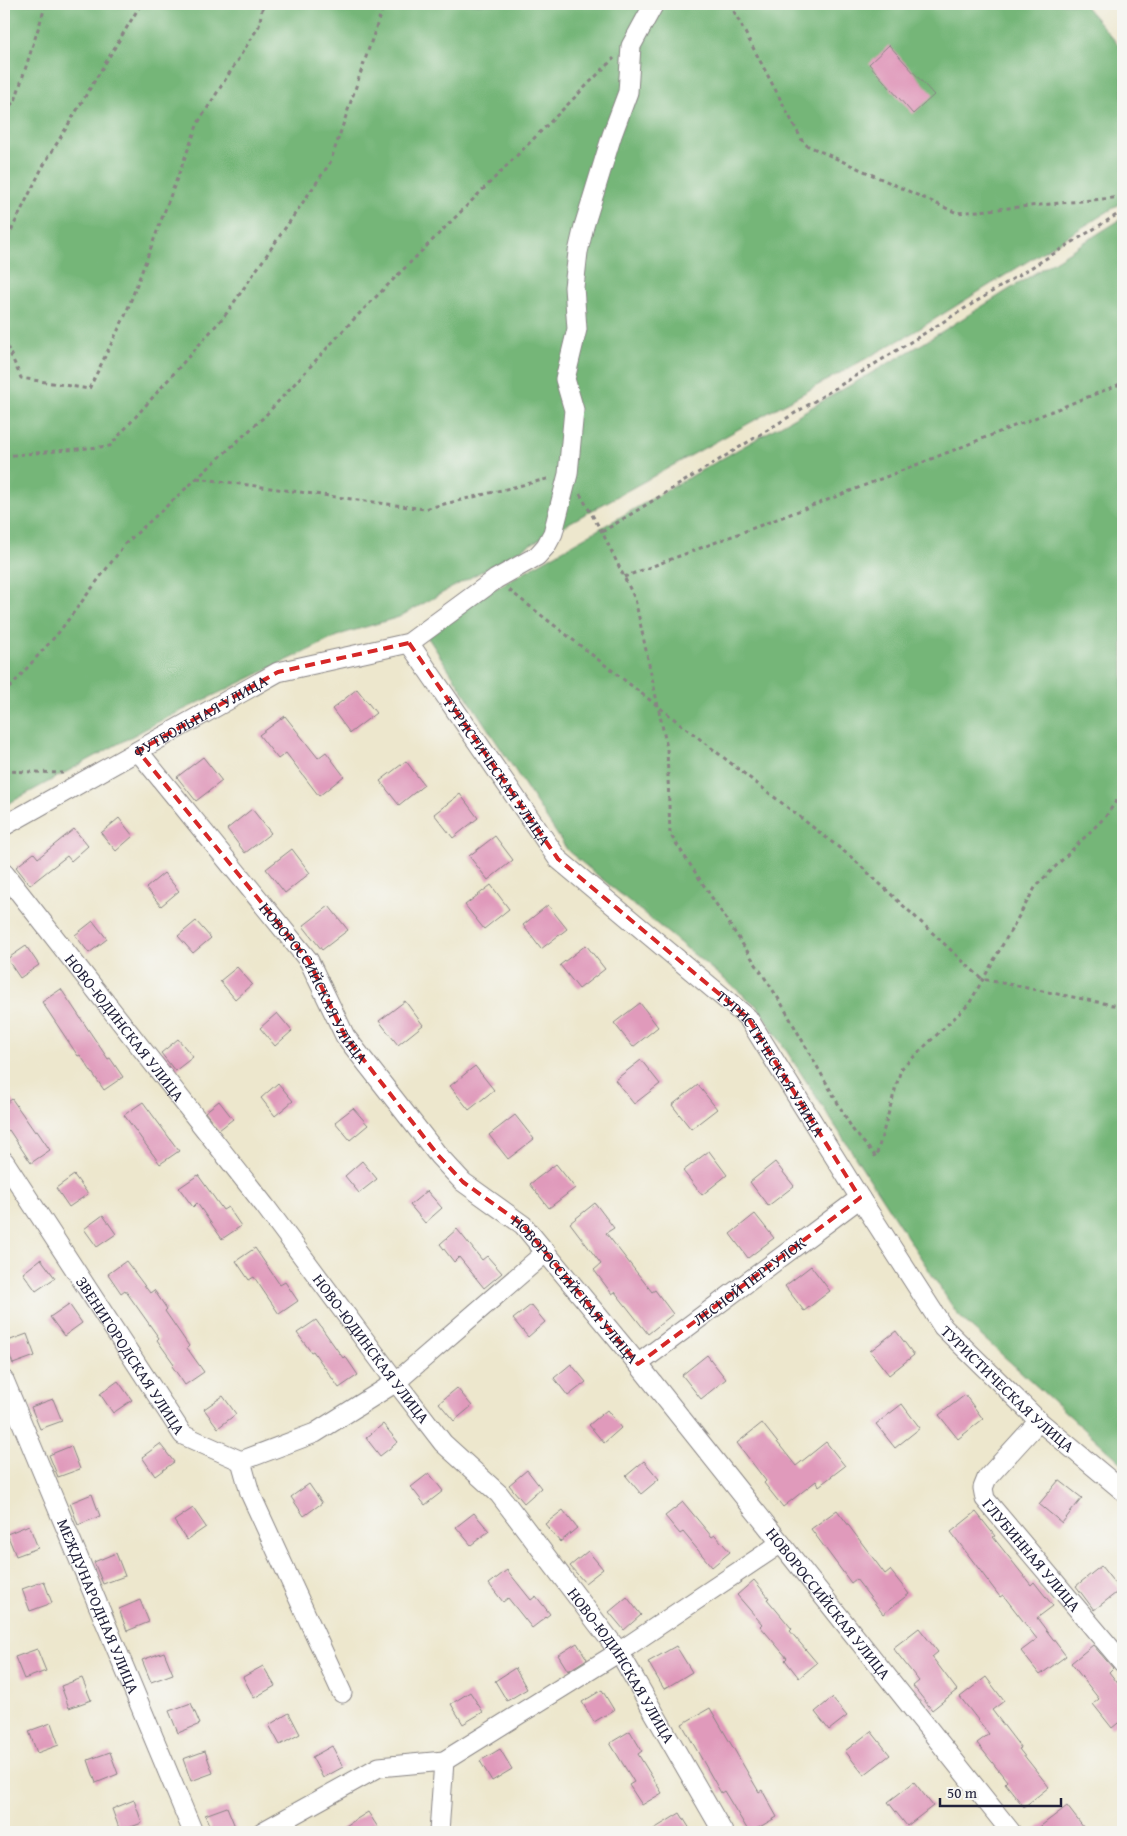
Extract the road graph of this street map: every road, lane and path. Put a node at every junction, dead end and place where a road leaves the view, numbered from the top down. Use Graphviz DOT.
graph roads {
  1 [pos="46,4"];
  2 [pos="141,4"];
  3 [pos="263,4"];
  4 [pos="384,4"];
  5 [pos="654,4"];
  6 [pos="730,4"];
  7 [pos="618,54"];
  8 [pos="4,111"];
  9 [pos="1123,197"];
  10 [pos="1123,211"];
  11 [pos="4,245"];
  12 [pos="4,339"];
  13 [pos="1123,382"];
  14 [pos="4,456"];
  15 [pos="568,474"];
  16 [pos="197,478"];
  17 [pos="602,532"];
  18 [pos="624,577"];
  19 [pos="496,580"];
  20 [pos="409,643"];
  21 [pos="4,694"];
  22 [pos="658,707"];
  23 [pos="138,751"];
  24 [pos="4,771"];
  25 [pos="69,773"];
  26 [pos="1123,790"];
  27 [pos="4,826"];
  28 [pos="4,873"];
  29 [pos="982,979"];
  30 [pos="1123,1007"];
  31 [pos="4,1161"];
  32 [pos="860,1198"];
  33 [pos="546,1252"];
  34 [pos="638,1364"];
  35 [pos="4,1380"];
  36 [pos="396,1382"];
  37 [pos="1038,1421"];
  38 [pos="242,1461"];
  39 [pos="1123,1491"];
  40 [pos="781,1543"];
  41 [pos="619,1652"];
  42 [pos="1123,1663"];
  43 [pos="342,1693"];
  44 [pos="444,1761"];
  45 [pos="192,1832"];
  46 [pos="262,1832"];
  47 [pos="439,1832"];
  48 [pos="723,1832"];
  49 [pos="1011,1832"];
  1 -- 8 [label="path"];
  2 -- 11 [label="path"];
  3 -- 12 [label="path"];
  4 -- 14 [label="path"];
  5 -- 15 [label="street"];
  6 -- 9 [label="path"];
  7 -- 16 [label="path"];
  10 -- 17 [label="path"];
  13 -- 18 [label="path"];
  15 -- 16 [label="path"];
  15 -- 17 [label="path"];
  15 -- 19 [label="street"];
  16 -- 21 [label="path"];
  17 -- 18 [label="path"];
  18 -- 22 [label="path"];
  19 -- 20 [label="street"];
  19 -- 22 [label="path"];
  20 -- 23 [label="street, ФУТБОЛЬНАЯ УЛИЦА"];
  20 -- 32 [label="street, ТУРИСТИЧЕСКАЯ УЛИЦА"];
  22 -- 29 [label="path"];
  22 -- 29 [label="path"];
  23 -- 27 [label="street, ФУТБОЛЬНАЯ УЛИЦА"];
  23 -- 33 [label="street, НОВОРОССИЙСКАЯ УЛИЦА"];
  24 -- 25 [label="path"];
  26 -- 29 [label="path"];
  28 -- 36 [label="street, НОВО-ЮДИНСКАЯ УЛИЦА"];
  29 -- 30 [label="path"];
  31 -- 38 [label="street, ЗВЕНИГОРОДСКАЯ УЛИЦА"];
  32 -- 34 [label="street, ЛЕСНОЙ ПЕРЕУЛОК"];
  32 -- 37 [label="street, ТУРИСТИЧЕСКАЯ УЛИЦА"];
  33 -- 34 [label="street, НОВОРОССИЙСКАЯ УЛИЦА"];
  33 -- 36 [label="street"];
  34 -- 40 [label="street, НОВОРОССИЙСКАЯ УЛИЦА"];
  35 -- 45 [label="street, МЕЖДУНАРОДНАЯ УЛИЦА"];
  36 -- 38 [label="street"];
  36 -- 41 [label="street, НОВО-ЮДИНСКАЯ УЛИЦА"];
  37 -- 39 [label="street, ТУРИСТИЧЕСКАЯ УЛИЦА"];
  37 -- 42 [label="street, ГЛУБИННАЯ УЛИЦА"];
  38 -- 43 [label="street"];
  40 -- 41 [label="street"];
  40 -- 49 [label="street, НОВОРОССИЙСКАЯ УЛИЦА"];
  41 -- 44 [label="street"];
  41 -- 48 [label="street, НОВО-ЮДИНСКАЯ УЛИЦА"];
  44 -- 46 [label="street"];
  44 -- 47 [label="street"];
}
